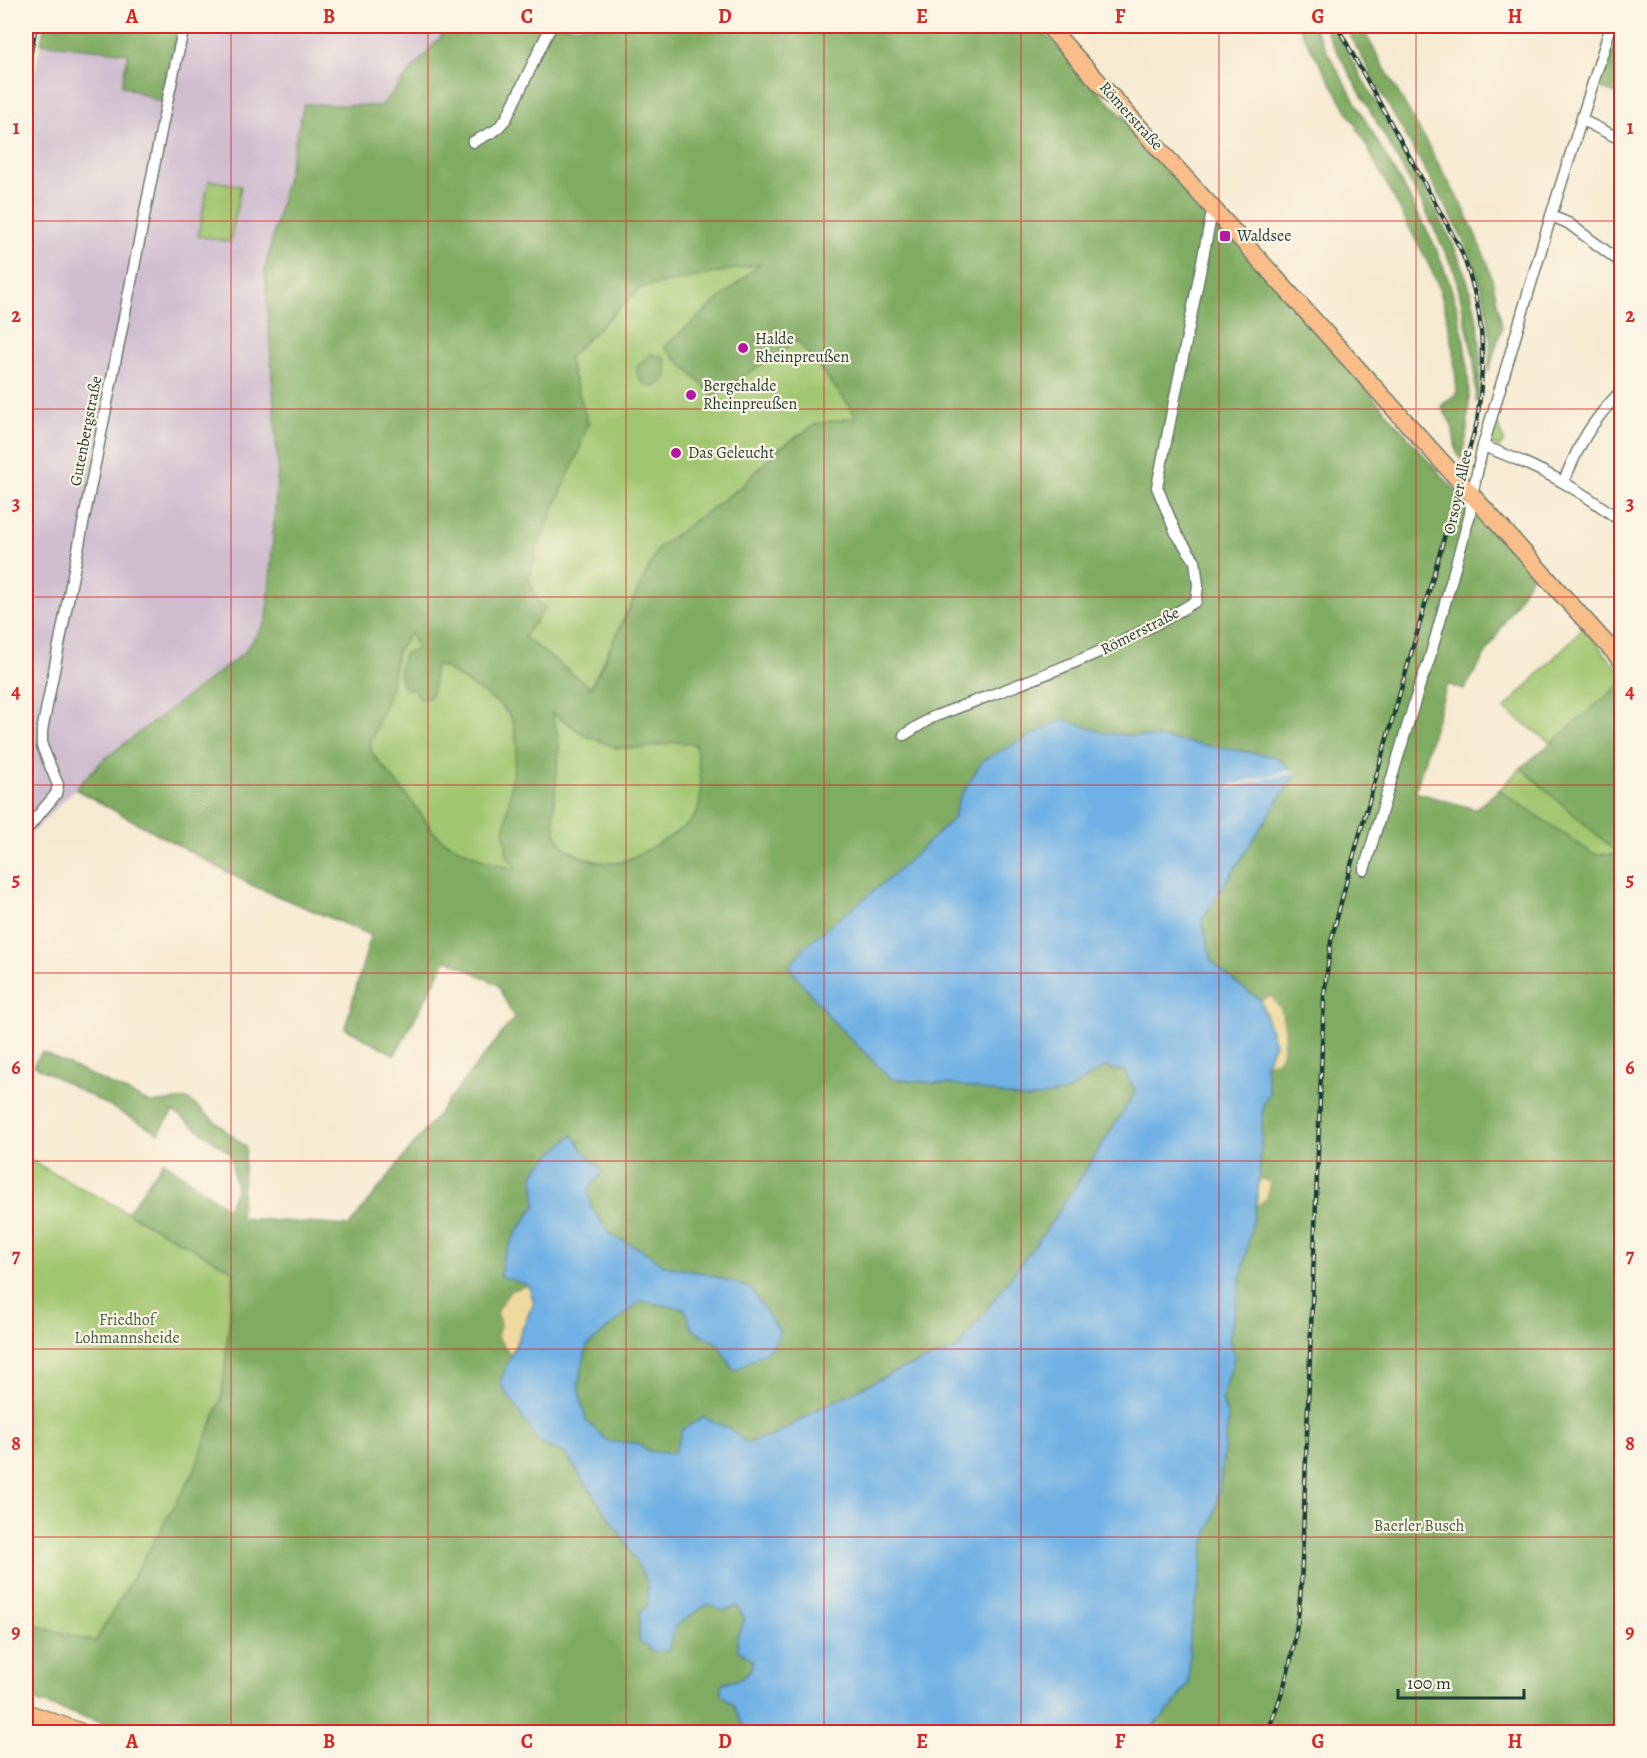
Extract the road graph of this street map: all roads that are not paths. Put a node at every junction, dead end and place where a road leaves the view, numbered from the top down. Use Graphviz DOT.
graph roads {
  1 [pos="184,26"];
  2 [pos="551,26"];
  3 [pos="1048,26"];
  4 [pos="1611,26"];
  5 [pos="1582,120"];
  6 [pos="1622,140"];
  7 [pos="473,142"];
  8 [pos="1213,207"];
  9 [pos="1551,216"];
  10 [pos="1622,263"];
  11 [pos="1622,390"];
  12 [pos="1483,446"];
  13 [pos="1564,481"];
  14 [pos="1472,495"];
  15 [pos="1622,522"];
  16 [pos="1622,661"];
  17 [pos="904,735"];
  18 [pos="26,830"];
  19 [pos="1364,870"];
  20 [pos="26,1713"];
  21 [pos="79,1732"];
  1 -- 18 [label="street, Gutenbergstraße"];
  2 -- 7 [label="street"];
  3 -- 8 [label="main road, Römerstraße"];
  4 -- 5 [label="street, Orsoyer Allee"];
  5 -- 6 [label="street"];
  5 -- 9 [label="street, Orsoyer Allee"];
  8 -- 14 [label="main road, Römerstraße"];
  8 -- 17 [label="street, Römerstraße"];
  9 -- 10 [label="street"];
  9 -- 12 [label="street, Orsoyer Allee"];
  11 -- 13 [label="street"];
  12 -- 13 [label="street"];
  12 -- 14 [label="street, Orsoyer Allee"];
  13 -- 15 [label="street"];
  14 -- 16 [label="main road, Römerstraße"];
  14 -- 19 [label="street, Orsoyer Allee"];
  20 -- 21 [label="highway"];
}
